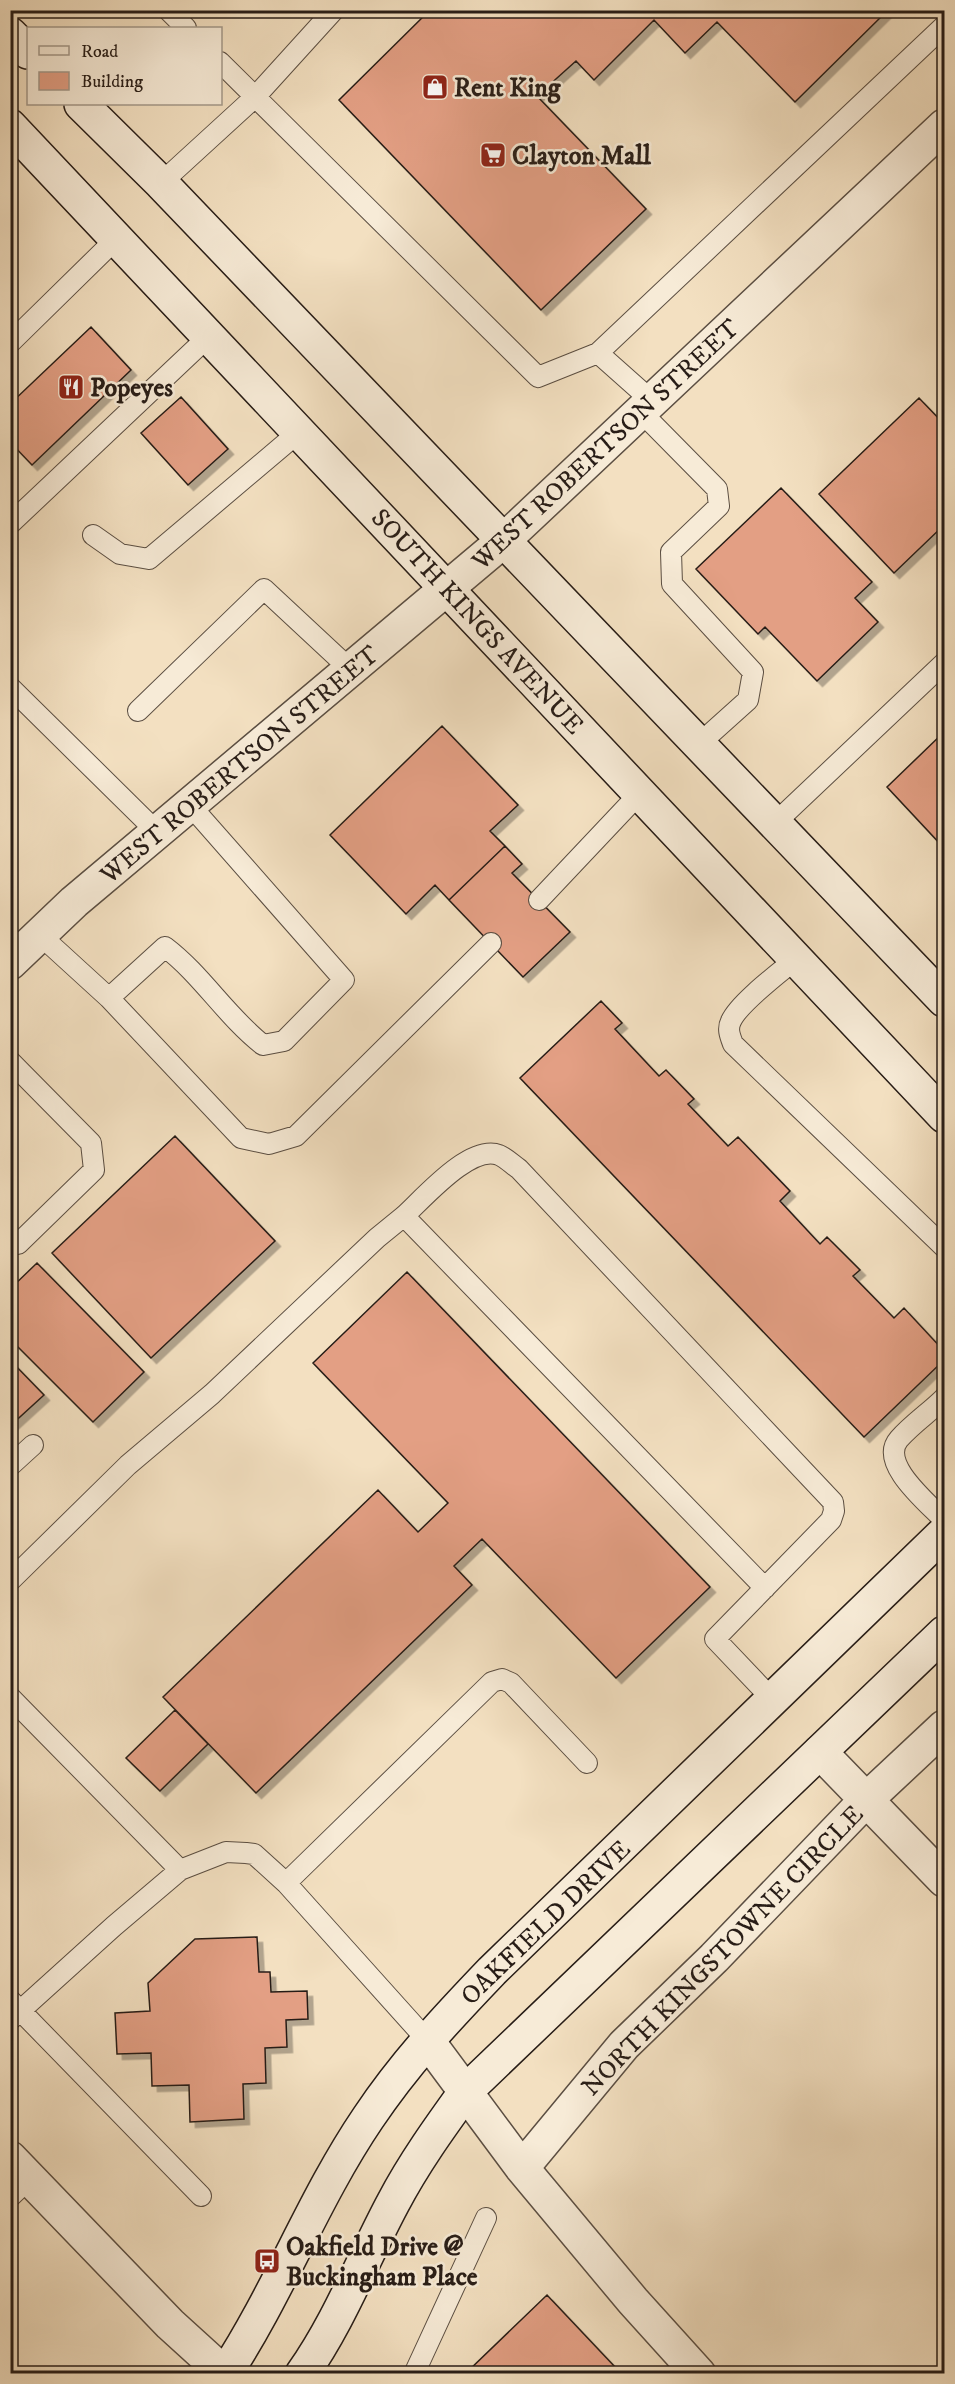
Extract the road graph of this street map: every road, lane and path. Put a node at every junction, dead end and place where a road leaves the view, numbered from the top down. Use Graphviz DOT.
graph roads {
  1 [pos="168,10"];
  2 [pos="334,10"];
  3 [pos="945,26"];
  4 [pos="185,27"];
  5 [pos="10,34"];
  6 [pos="27,51"];
  7 [pos="222,65"];
  8 [pos="255,97"];
  9 [pos="82,105"];
  10 [pos="10,126"];
  11 [pos="945,126"];
  12 [pos="161,183"];
  13 [pos="116,239"];
  14 [pos="209,336"];
  15 [pos="10,343"];
  16 [pos="598,353"];
  17 [pos="646,406"];
  18 [pos="299,432"];
  19 [pos="10,524"];
  20 [pos="93,535"];
  21 [pos="503,541"];
  22 [pos="447,589"];
  23 [pos="945,663"];
  24 [pos="351,670"];
  25 [pos="10,687"];
  26 [pos="138,711"];
  27 [pos="699,744"];
  28 [pos="640,793"];
  29 [pos="189,805"];
  30 [pos="775,823"];
  31 [pos="157,832"];
  32 [pos="539,900"];
  33 [pos="40,934"];
  34 [pos="491,943"];
  35 [pos="796,958"];
  36 [pos="10,963"];
  37 [pos="109,998"];
  38 [pos="945,1000"];
  39 [pos="10,1061"];
  40 [pos="945,1116"];
  41 [pos="404,1216"];
  42 [pos="10,1244"];
  43 [pos="945,1248"];
  44 [pos="945,1398"];
  45 [pos="33,1445"];
  46 [pos="10,1466"];
  47 [pos="945,1520"];
  48 [pos="945,1533"];
  49 [pos="10,1581"];
  50 [pos="765,1588"];
  51 [pos="945,1633"];
  52 [pos="10,1698"];
  53 [pos="772,1700"];
  54 [pos="945,1727"];
  55 [pos="820,1752"];
  56 [pos="587,1762"];
  57 [pos="867,1799"];
  58 [pos="180,1870"];
  59 [pos="945,1880"];
  60 [pos="286,1883"];
  61 [pos="14,2010"];
  62 [pos="427,2040"];
  63 [pos="466,2091"];
  64 [pos="522,2168"];
  65 [pos="17,2178"];
  66 [pos="201,2196"];
  67 [pos="486,2218"];
  68 [pos="308,2371"];
  69 [pos="225,2373"];
  70 [pos="414,2373"];
  71 [pos="699,2373"];
  1 -- 4 [label="lane"];
  2 -- 8 [label="lane"];
  3 -- 16 [label="lane"];
  5 -- 6 [label="street"];
  7 -- 8 [label="lane"];
  8 -- 12 [label="lane"];
  8 -- 16 [label="lane"];
  9 -- 12 [label="street"];
  10 -- 13 [label="street, SOUTH KINGS AVENUE"];
  11 -- 17 [label="street, WEST ROBERTSON STREET"];
  12 -- 21 [label="street"];
  13 -- 14 [label="street, SOUTH KINGS AVENUE"];
  13 -- 15 [label="lane"];
  14 -- 18 [label="street, SOUTH KINGS AVENUE"];
  14 -- 19 [label="lane"];
  16 -- 17 [label="lane"];
  17 -- 21 [label="street, WEST ROBERTSON STREET"];
  17 -- 27 [label="lane"];
  18 -- 20 [label="lane"];
  18 -- 22 [label="street, SOUTH KINGS AVENUE"];
  21 -- 22 [label="street, WEST ROBERTSON STREET"];
  21 -- 27 [label="street"];
  22 -- 24 [label="street, WEST ROBERTSON STREET"];
  22 -- 28 [label="street, SOUTH KINGS AVENUE"];
  23 -- 30 [label="lane"];
  24 -- 26 [label="lane"];
  24 -- 29 [label="street, WEST ROBERTSON STREET"];
  25 -- 31 [label="lane"];
  27 -- 30 [label="street"];
  28 -- 32 [label="lane"];
  28 -- 35 [label="street, SOUTH KINGS AVENUE"];
  29 -- 31 [label="street, WEST ROBERTSON STREET"];
  29 -- 37 [label="lane"];
  30 -- 38 [label="street"];
  31 -- 33 [label="street, WEST ROBERTSON STREET"];
  33 -- 36 [label="street, WEST ROBERTSON STREET"];
  33 -- 37 [label="lane"];
  34 -- 37 [label="lane"];
  35 -- 40 [label="street, SOUTH KINGS AVENUE"];
  35 -- 43 [label="lane"];
  39 -- 42 [label="lane"];
  41 -- 49 [label="lane"];
  41 -- 50 [label="lane"];
  41 -- 50 [label="lane"];
  44 -- 47 [label="lane"];
  45 -- 46 [label="lane"];
  48 -- 53 [label="street, OAKFIELD DRIVE"];
  50 -- 53 [label="lane"];
  51 -- 55 [label="street"];
  52 -- 58 [label="lane"];
  53 -- 62 [label="street, OAKFIELD DRIVE"];
  54 -- 57 [label="street, NORTH KINGSTOWNE CIRCLE"];
  55 -- 57 [label="street"];
  55 -- 63 [label="street"];
  56 -- 60 [label="lane"];
  57 -- 59 [label="street"];
  57 -- 64 [label="street, NORTH KINGSTOWNE CIRCLE"];
  58 -- 60 [label="lane"];
  58 -- 61 [label="lane"];
  60 -- 62 [label="lane"];
  61 -- 66 [label="lane"];
  62 -- 63 [label="street"];
  62 -- 69 [label="street, OAKFIELD DRIVE"];
  63 -- 64 [label="street"];
  63 -- 68 [label="street"];
  64 -- 71 [label="street"];
  65 -- 69 [label="street"];
  67 -- 70 [label="lane"];
}
